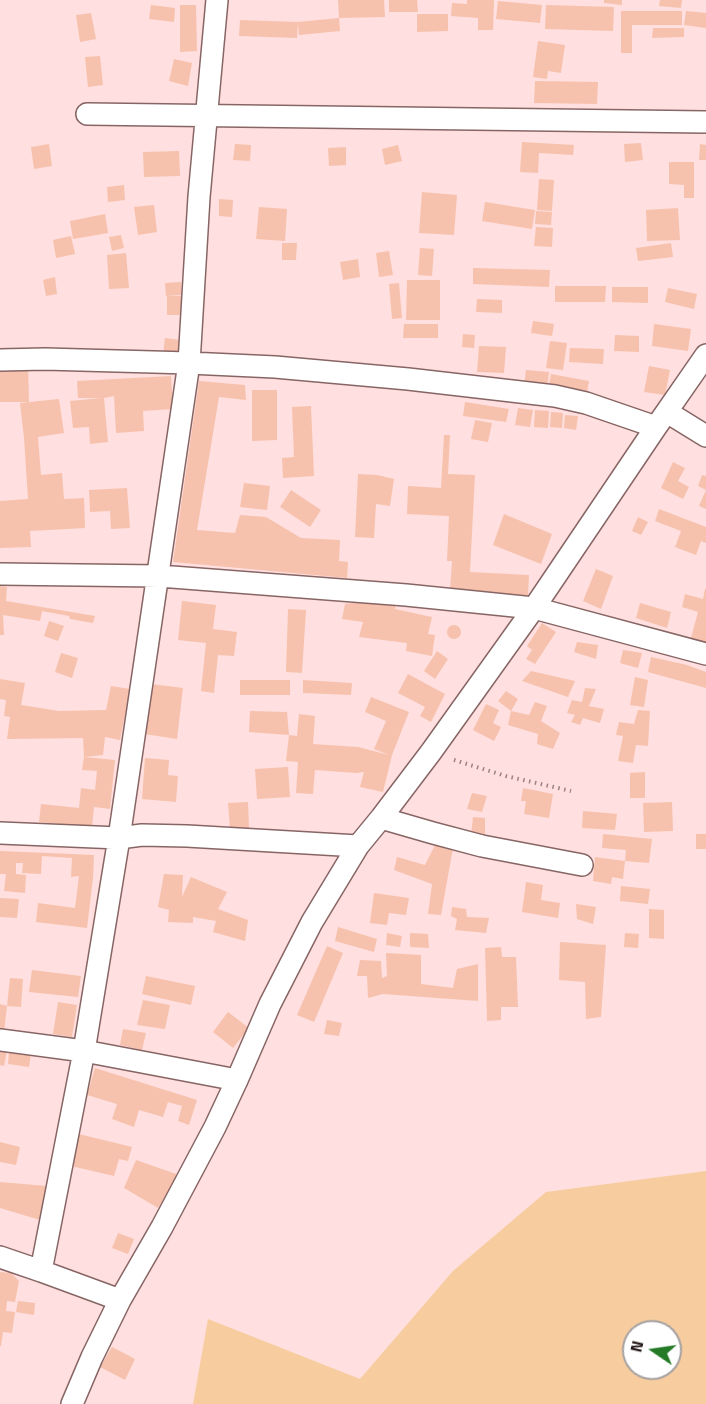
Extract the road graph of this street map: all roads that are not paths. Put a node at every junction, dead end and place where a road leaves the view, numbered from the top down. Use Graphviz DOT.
graph roads {
  1 [pos="217,0"];
  2 [pos="87,114"];
  3 [pos="206,115"];
  4 [pos="706,122"];
  5 [pos="706,355"];
  6 [pos="0,360"];
  7 [pos="189,363"];
  8 [pos="661,419"];
  9 [pos="706,436"];
  10 [pos="0,574"];
  11 [pos="159,576"];
  12 [pos="534,608"];
  13 [pos="706,654"];
  14 [pos="381,818"];
  15 [pos="0,833"];
  16 [pos="119,838"];
  17 [pos="358,846"];
  18 [pos="582,865"];
  19 [pos="0,1040"];
  20 [pos="84,1051"];
  21 [pos="237,1080"];
  22 [pos="0,1257"];
  23 [pos="41,1270"];
  24 [pos="120,1300"];
  25 [pos="72,1404"];
  1 -- 3 [label="street"];
  2 -- 3 [label="street"];
  3 -- 4 [label="street"];
  3 -- 7 [label="street"];
  5 -- 8 [label="street"];
  6 -- 7 [label="street"];
  7 -- 8 [label="street"];
  7 -- 11 [label="street"];
  8 -- 9 [label="street"];
  8 -- 12 [label="street"];
  10 -- 11 [label="street"];
  11 -- 12 [label="street"];
  11 -- 16 [label="street"];
  12 -- 13 [label="street"];
  12 -- 14 [label="street"];
  14 -- 17 [label="street"];
  14 -- 18 [label="street"];
  15 -- 16 [label="street"];
  16 -- 17 [label="street"];
  16 -- 20 [label="street"];
  17 -- 21 [label="street"];
  19 -- 20 [label="street"];
  20 -- 21 [label="street"];
  20 -- 23 [label="street"];
  21 -- 24 [label="street"];
  22 -- 23 [label="street"];
  23 -- 24 [label="street"];
  24 -- 25 [label="street"];
}
